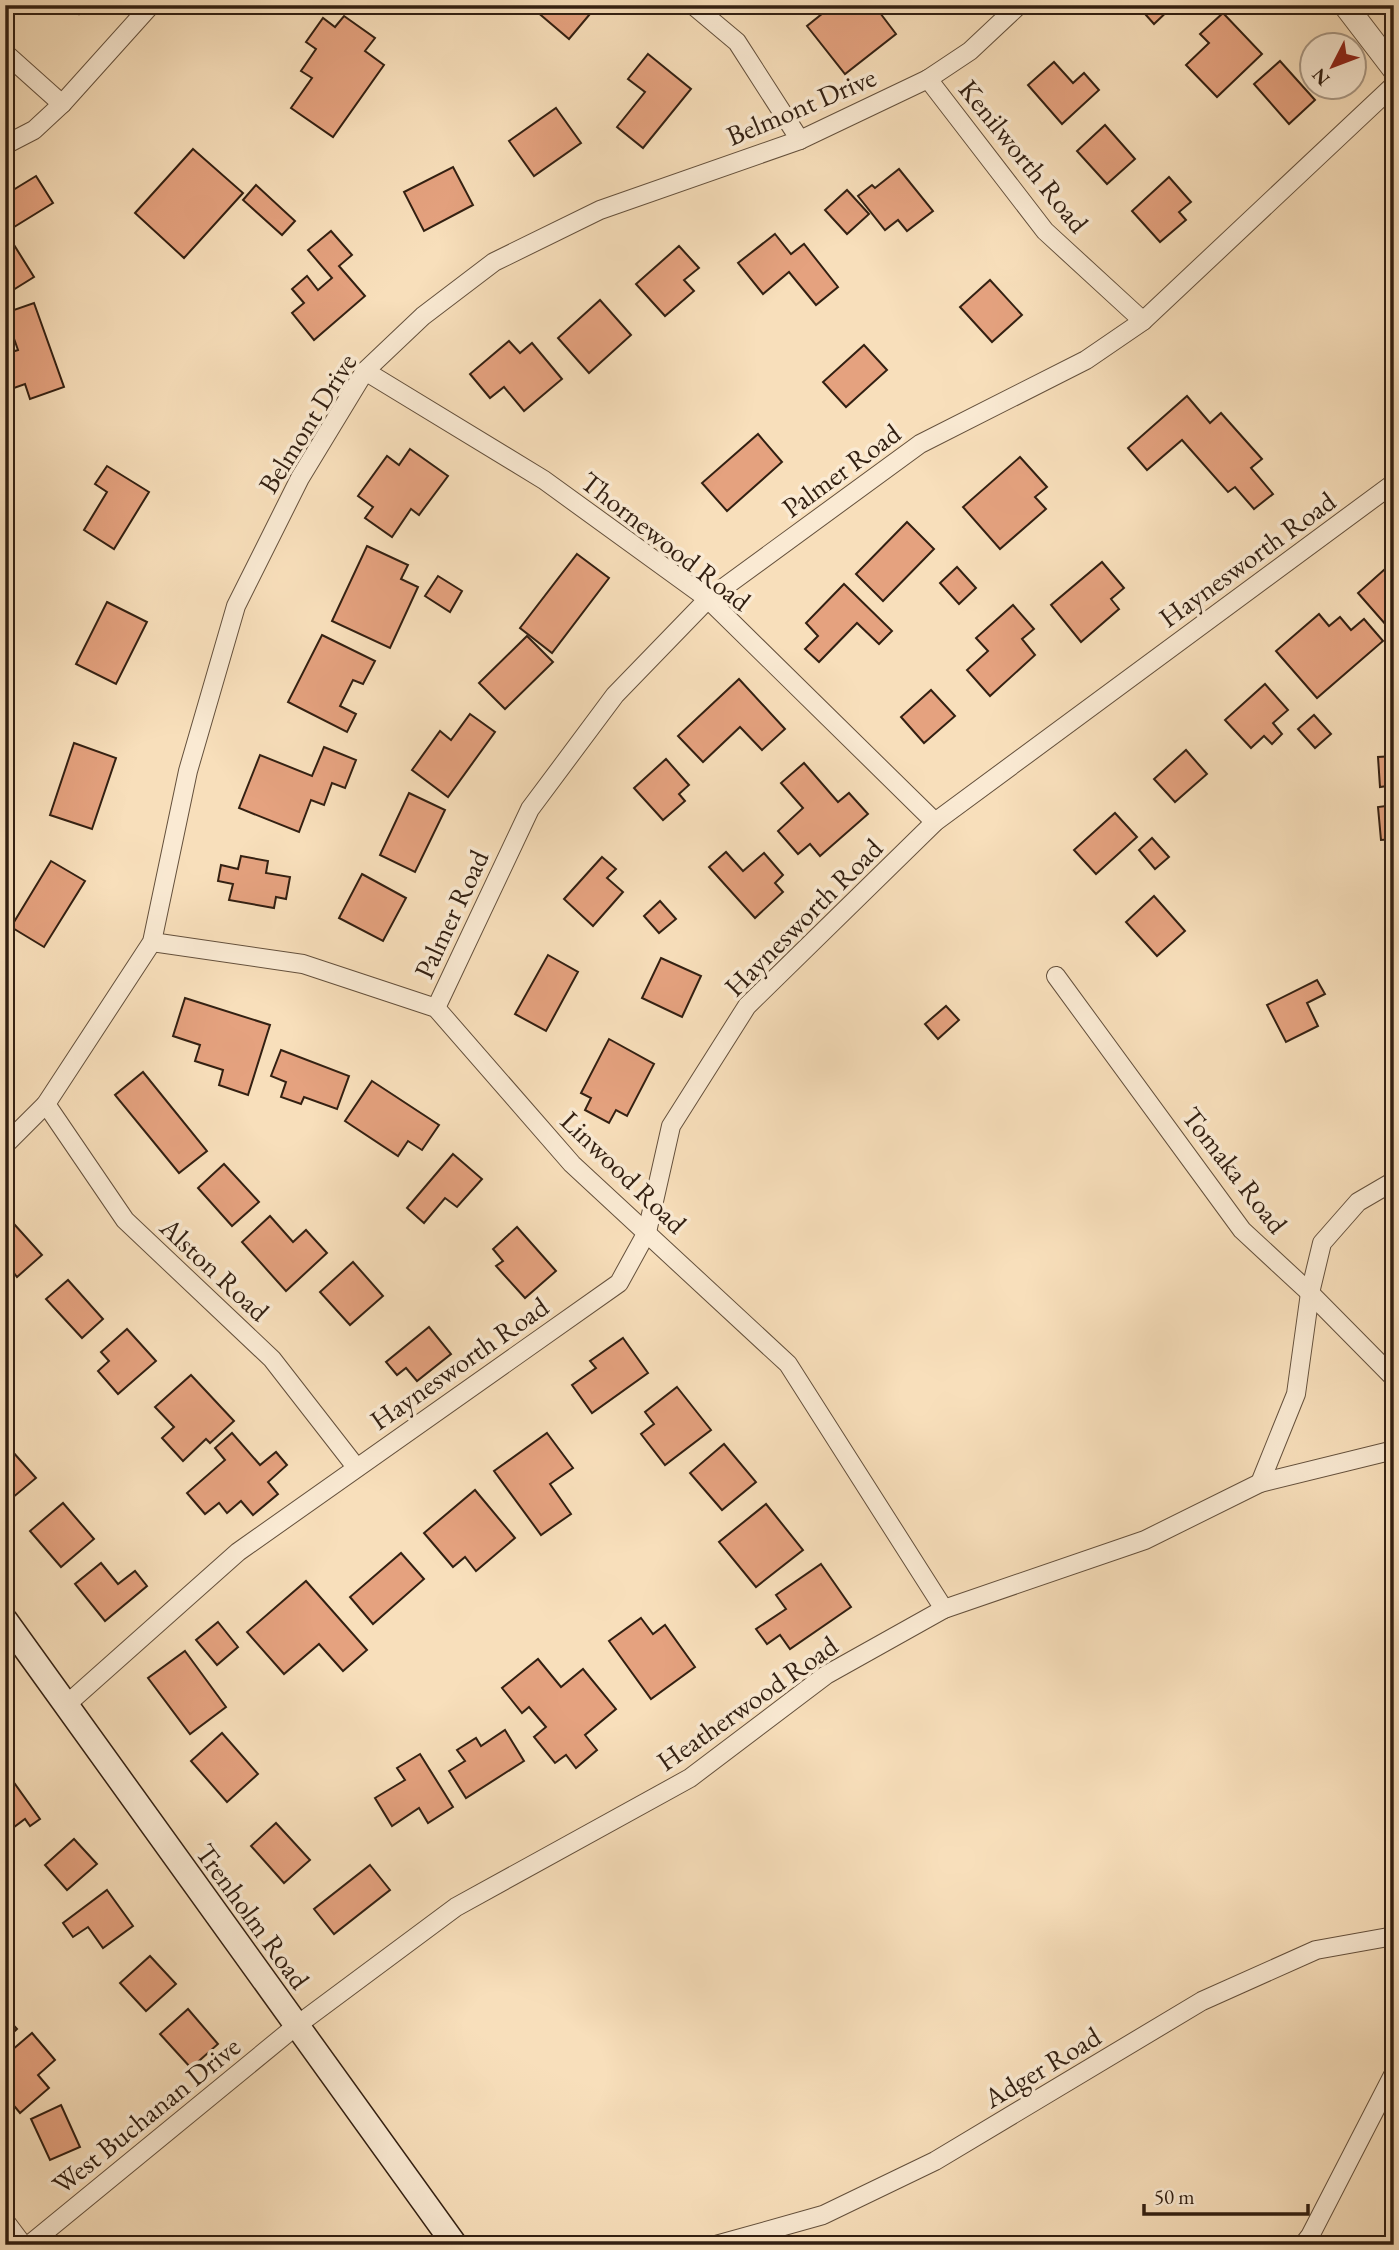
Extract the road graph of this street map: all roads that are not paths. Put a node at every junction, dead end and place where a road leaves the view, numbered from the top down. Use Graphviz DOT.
graph roads {
  1 [pos="151,5"];
  2 [pos="693,5"];
  3 [pos="1019,5"];
  4 [pos="1345,5"];
  5 [pos="5,53"];
  6 [pos="1394,69"];
  7 [pos="928,79"];
  8 [pos="1394,85"];
  9 [pos="62,104"];
  10 [pos="800,140"];
  11 [pos="5,145"];
  12 [pos="1143,321"];
  13 [pos="365,371"];
  14 [pos="1394,483"];
  15 [pos="708,599"];
  16 [pos="935,821"];
  17 [pos="152,942"];
  18 [pos="1056,976"];
  19 [pos="436,1008"];
  20 [pos="46,1104"];
  21 [pos="5,1145"];
  22 [pos="1394,1181"];
  23 [pos="647,1232"];
  24 [pos="1310,1293"];
  25 [pos="1394,1378"];
  26 [pos="1394,1450"];
  27 [pos="356,1467"];
  28 [pos="1260,1483"];
  29 [pos="944,1609"];
  30 [pos="5,1620"];
  31 [pos="66,1705"];
  32 [pos="1394,1936"];
  33 [pos="296,2026"];
  34 [pos="1394,2073"];
  35 [pos="5,2221"];
  36 [pos="23,2245"];
  37 [pos="29,2245"];
  38 [pos="455,2245"];
  39 [pos="716,2245"];
  40 [pos="1303,2245"];
  1 -- 9 [label="street"];
  2 -- 10 [label="street"];
  3 -- 7 [label="street, Belmont Drive"];
  4 -- 6 [label="street"];
  5 -- 9 [label="street"];
  7 -- 10 [label="street, Belmont Drive"];
  7 -- 12 [label="street, Kenilworth Road"];
  8 -- 12 [label="street, Palmer Road"];
  9 -- 11 [label="street"];
  10 -- 13 [label="street, Belmont Drive"];
  12 -- 15 [label="street, Palmer Road"];
  13 -- 15 [label="street, Thornewood Road"];
  13 -- 17 [label="street, Belmont Drive"];
  14 -- 16 [label="street, Haynesworth Road"];
  15 -- 16 [label="street, Thornewood Road"];
  15 -- 19 [label="street, Palmer Road"];
  16 -- 23 [label="street, Haynesworth Road"];
  17 -- 19 [label="street"];
  17 -- 20 [label="street, Belmont Drive"];
  18 -- 24 [label="street, Tomaka Road"];
  19 -- 23 [label="street, Linwood Road"];
  20 -- 21 [label="street, Belmont Drive"];
  20 -- 27 [label="street, Alston Road"];
  22 -- 24 [label="street"];
  23 -- 27 [label="street, Haynesworth Road"];
  23 -- 29 [label="street, Linwood Road"];
  24 -- 25 [label="street, Tomaka Road"];
  24 -- 28 [label="street"];
  26 -- 28 [label="street, Heatherwood Road"];
  27 -- 31 [label="street, Haynesworth Road"];
  28 -- 29 [label="street, Heatherwood Road"];
  29 -- 33 [label="street, Heatherwood Road"];
  30 -- 31 [label="main road, Trenholm Road"];
  31 -- 33 [label="main road, Trenholm Road"];
  32 -- 39 [label="street, Adger Road"];
  33 -- 37 [label="street, West Buchanan Drive"];
  33 -- 38 [label="main road, Trenholm Road"];
  34 -- 40 [label="street"];
  35 -- 36 [label="street"];
}
